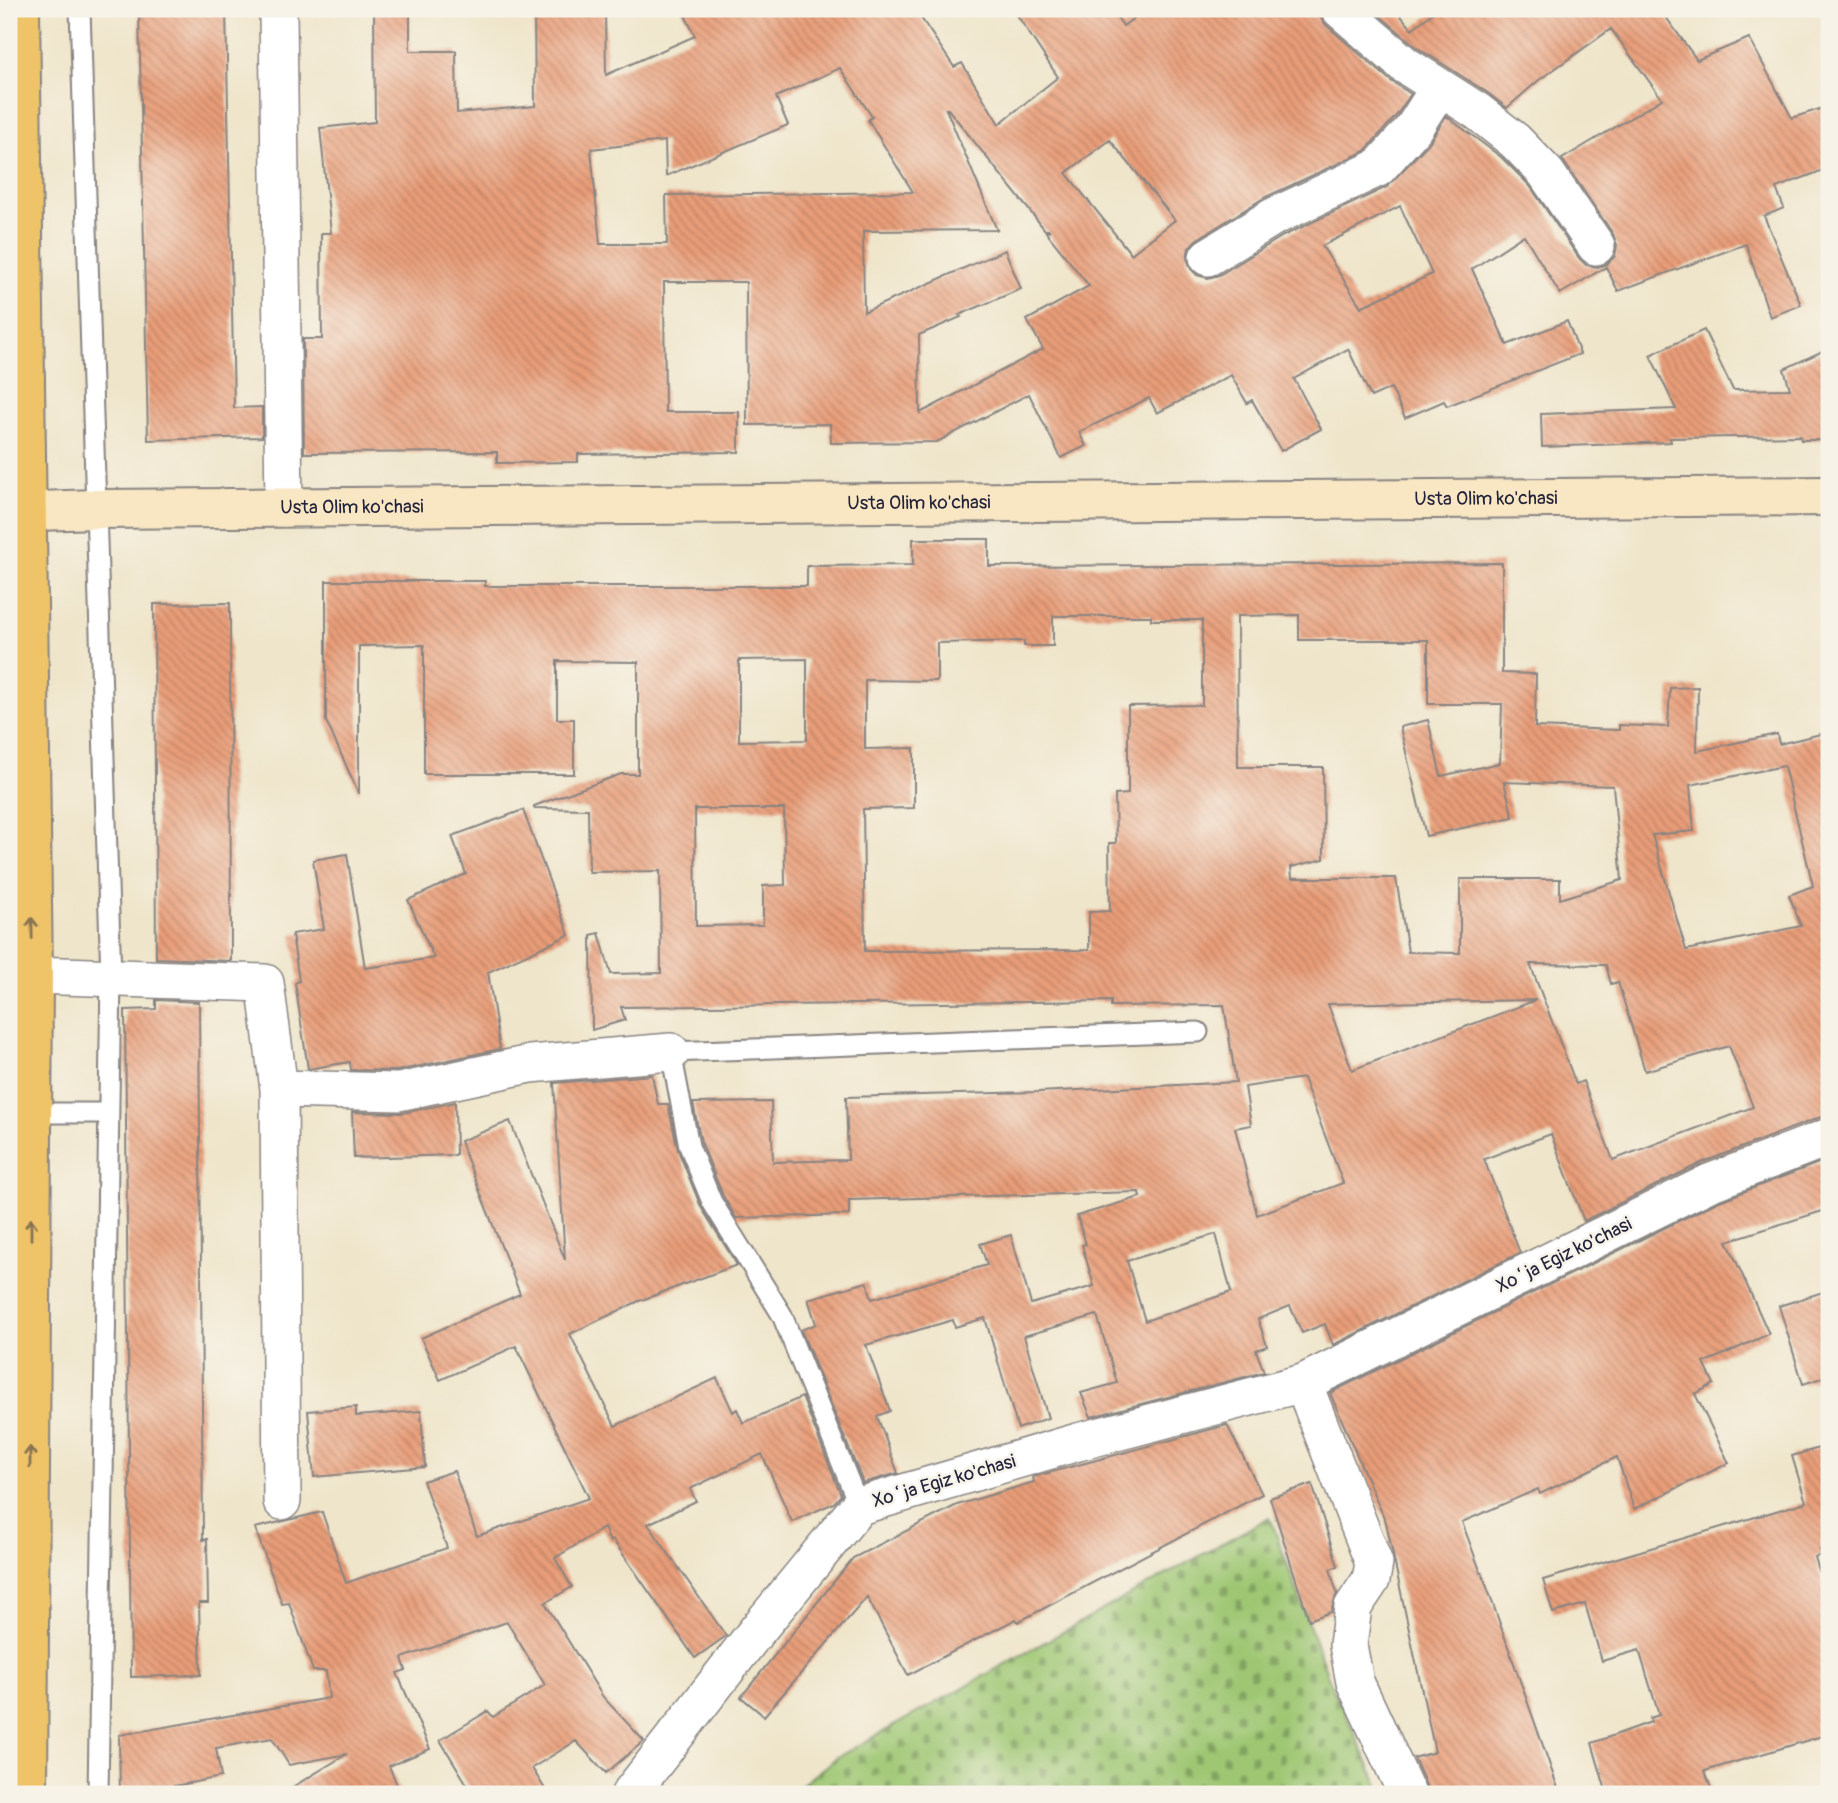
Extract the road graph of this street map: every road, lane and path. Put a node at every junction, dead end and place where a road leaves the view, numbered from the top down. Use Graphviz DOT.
graph roads {
  1 [pos="20,9"];
  2 [pos="80,9"];
  3 [pos="278,9"];
  4 [pos="1340,9"];
  5 [pos="1439,88"];
  6 [pos="1595,246"];
  7 [pos="1208,257"];
  8 [pos="1829,496"];
  9 [pos="284,508"];
  10 [pos="96,509"];
  11 [pos="18,512"];
  12 [pos="33,975"];
  13 [pos="111,977"];
  14 [pos="1198,1032"];
  15 [pos="671,1052"];
  16 [pos="279,1088"];
  17 [pos="109,1112"];
  18 [pos="32,1113"];
  19 [pos="1829,1137"];
  20 [pos="1303,1383"];
  21 [pos="282,1500"];
  22 [pos="859,1506"];
  23 [pos="28,1794"];
  24 [pos="98,1794"];
  25 [pos="630,1794"];
  26 [pos="1407,1794"];
  1 -- 11 [label="main road"];
  2 -- 10 [label="lane"];
  3 -- 9 [label="street"];
  4 -- 5 [label="street"];
  5 -- 6 [label="street"];
  5 -- 7 [label="street"];
  8 -- 9 [label="street, Usta Olim ko'chasi"];
  9 -- 10 [label="street, Usta Olim ko'chasi"];
  10 -- 11 [label="street, Usta Olim ko'chasi"];
  10 -- 13 [label="lane"];
  12 -- 11 [label="main road, one-way"];
  12 -- 13 [label="street"];
  12 -- 18 [label="main road"];
  13 -- 16 [label="street"];
  13 -- 17 [label="lane"];
  14 -- 15 [label="lane"];
  15 -- 16 [label="street"];
  15 -- 22 [label="lane"];
  16 -- 21 [label="street"];
  17 -- 18 [label="lane"];
  17 -- 24 [label="lane"];
  23 -- 18 [label="main road, one-way"];
  19 -- 20 [label="street, Xoʻja Egiz ko'chasi"];
  20 -- 22 [label="street, Xoʻja Egiz ko'chasi"];
  20 -- 26 [label="street"];
  22 -- 25 [label="street, Xoʻja Egiz ko'chasi"];
}
